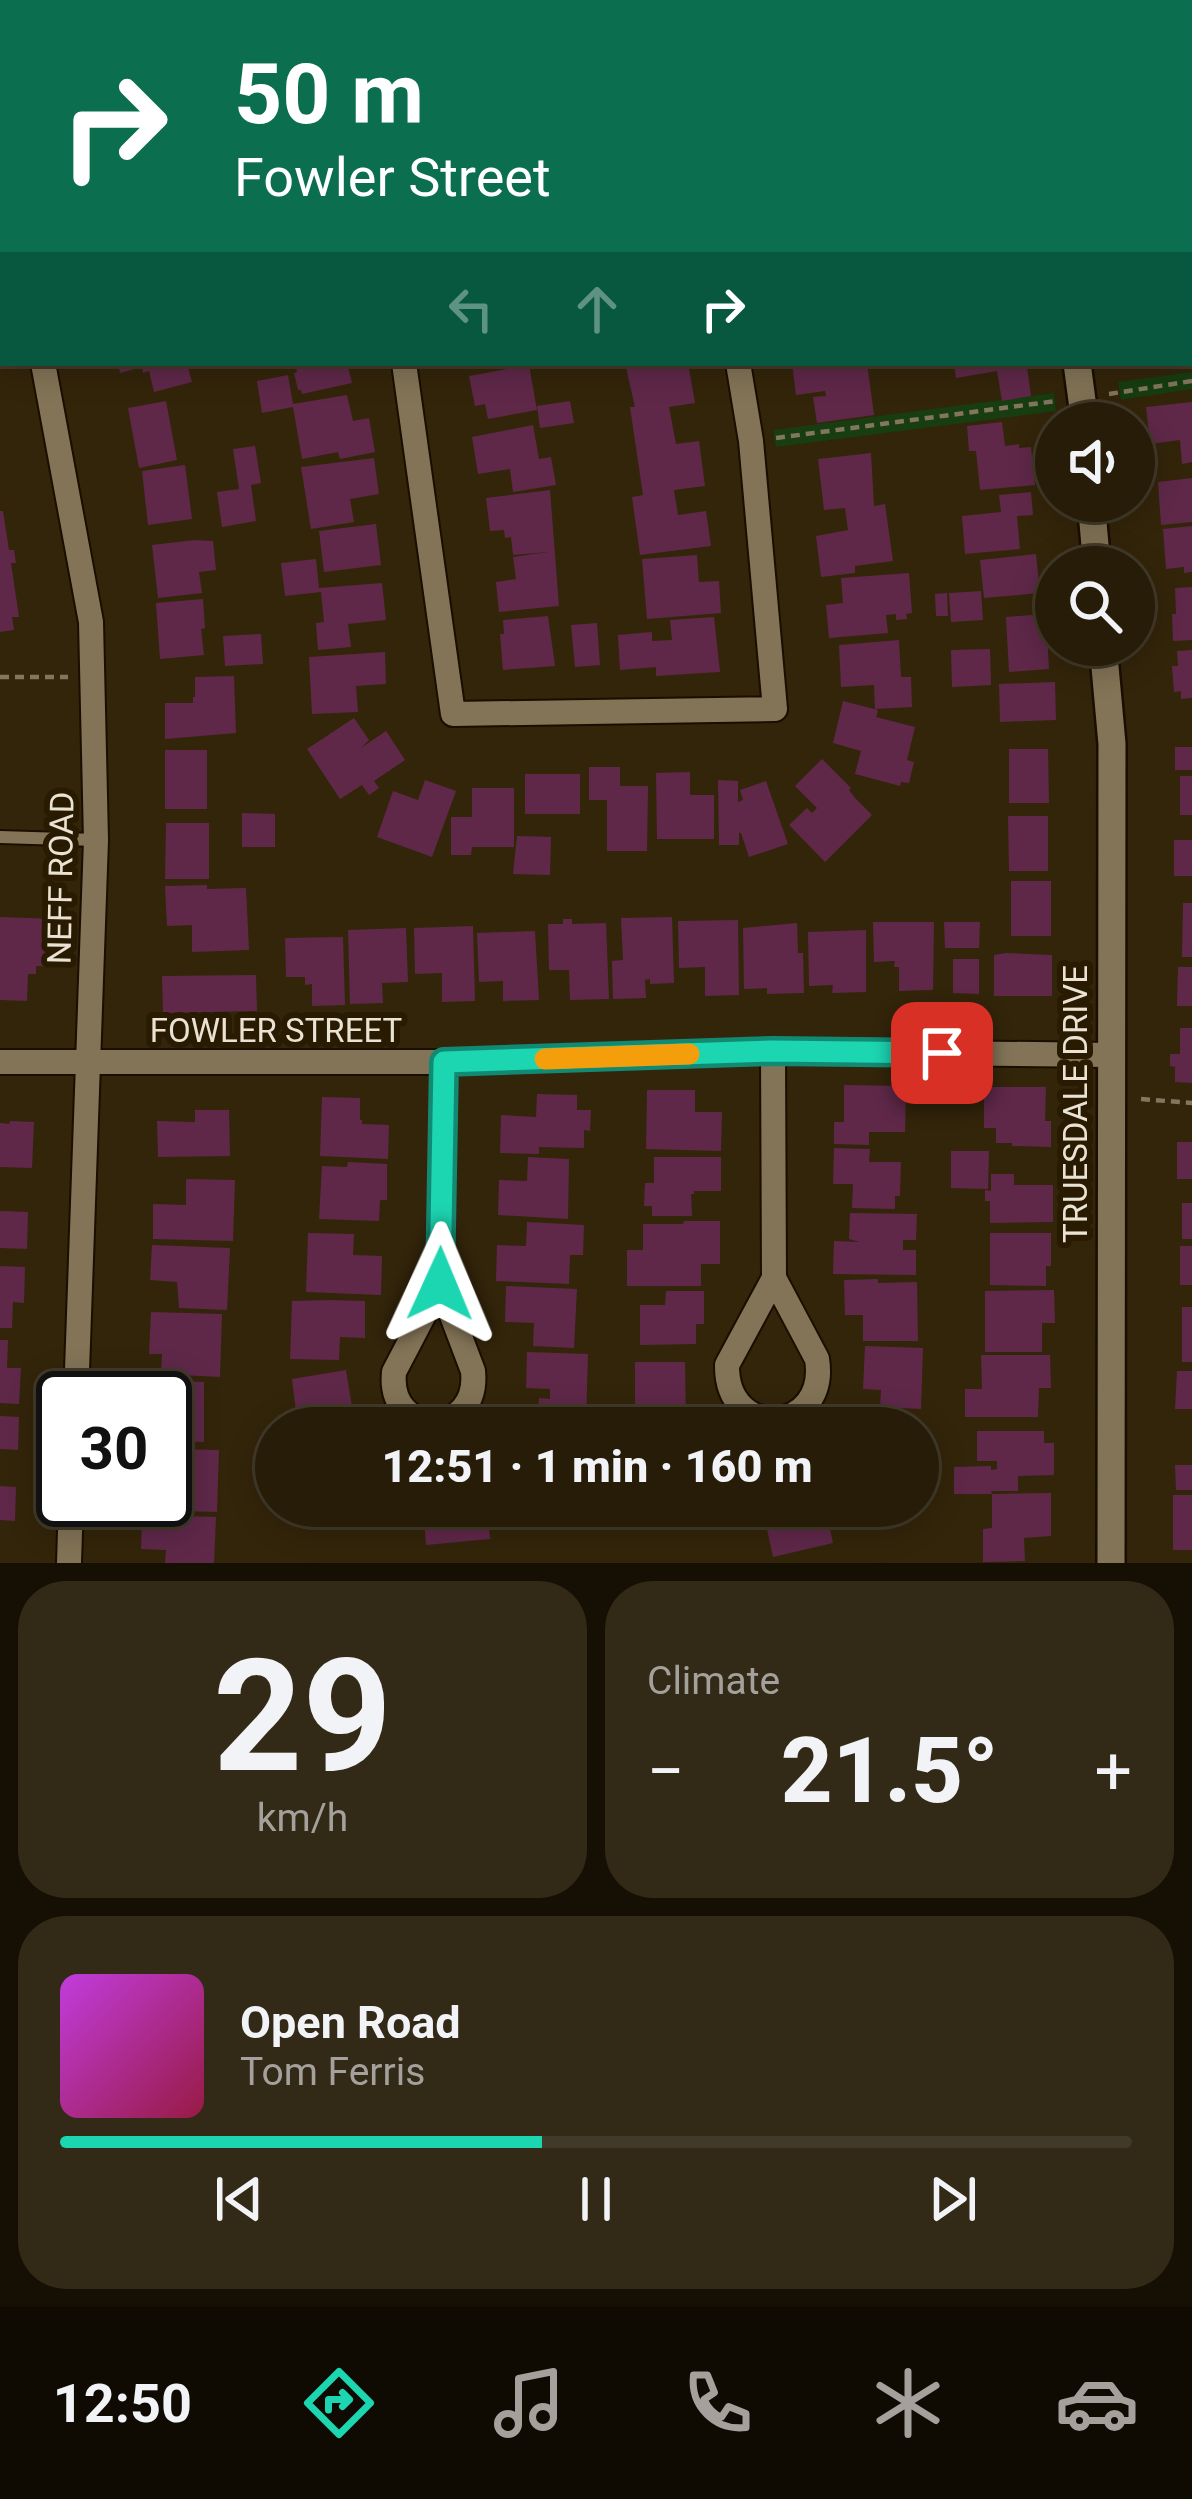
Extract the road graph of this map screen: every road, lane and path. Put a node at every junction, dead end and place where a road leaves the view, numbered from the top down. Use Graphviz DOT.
graph roads {
  1 [pos="45,366"];
  2 [pos="404,366"];
  3 [pos="738,366"];
  4 [pos="1077,366"];
  5 [pos="1192,381"];
  6 [pos="1120,392"];
  7 [pos="1055,401"];
  8 [pos="1082,402"];
  9 [pos="751,441"];
  10 [pos="1105,666"];
  11 [pos="0,677"];
  12 [pos="92,677"];
  13 [pos="0,837"];
  14 [pos="96,840"];
  15 [pos="773,1051"];
  16 [pos="1111,1055"];
  17 [pos="0,1062"];
  18 [pos="444,1062"];
  19 [pos="89,1064"];
  20 [pos="1111,1096"];
  21 [pos="1192,1103"];
  22 [pos="774,1278"];
  23 [pos="440,1284"];
  24 [pos="77,1371"];
  25 [pos="70,1527"];
  26 [pos="69,1563"];
  27 [pos="1111,1563"];
  1 -- 12 [label="street, NEFF ROAD"];
  2 -- 9 [label="street"];
  3 -- 9 [label="street"];
  4 -- 8 [label="street"];
  5 -- 6 [label="path"];
  7 -- 9 [label="path"];
  10 -- 16 [label="street, TRUESDALE DRIVE"];
  11 -- 12 [label="path"];
  12 -- 14 [label="street, NEFF ROAD"];
  13 -- 14 [label="lane"];
  14 -- 19 [label="street, NEFF ROAD"];
  15 -- 16 [label="street, FOWLER STREET"];
  15 -- 18 [label="street, FOWLER STREET"];
  15 -- 22 [label="street"];
  16 -- 20 [label="street, TRUESDALE DRIVE"];
  17 -- 19 [label="street, FOWLER STREET"];
  18 -- 19 [label="street, FOWLER STREET"];
  18 -- 23 [label="street"];
  19 -- 24 [label="street, NEFF ROAD"];
  20 -- 21 [label="path"];
  20 -- 27 [label="street, TRUESDALE DRIVE"];
  22 -- 22 [label="street"];
  23 -- 23 [label="street"];
  25 -- 26 [label="street"];
}
